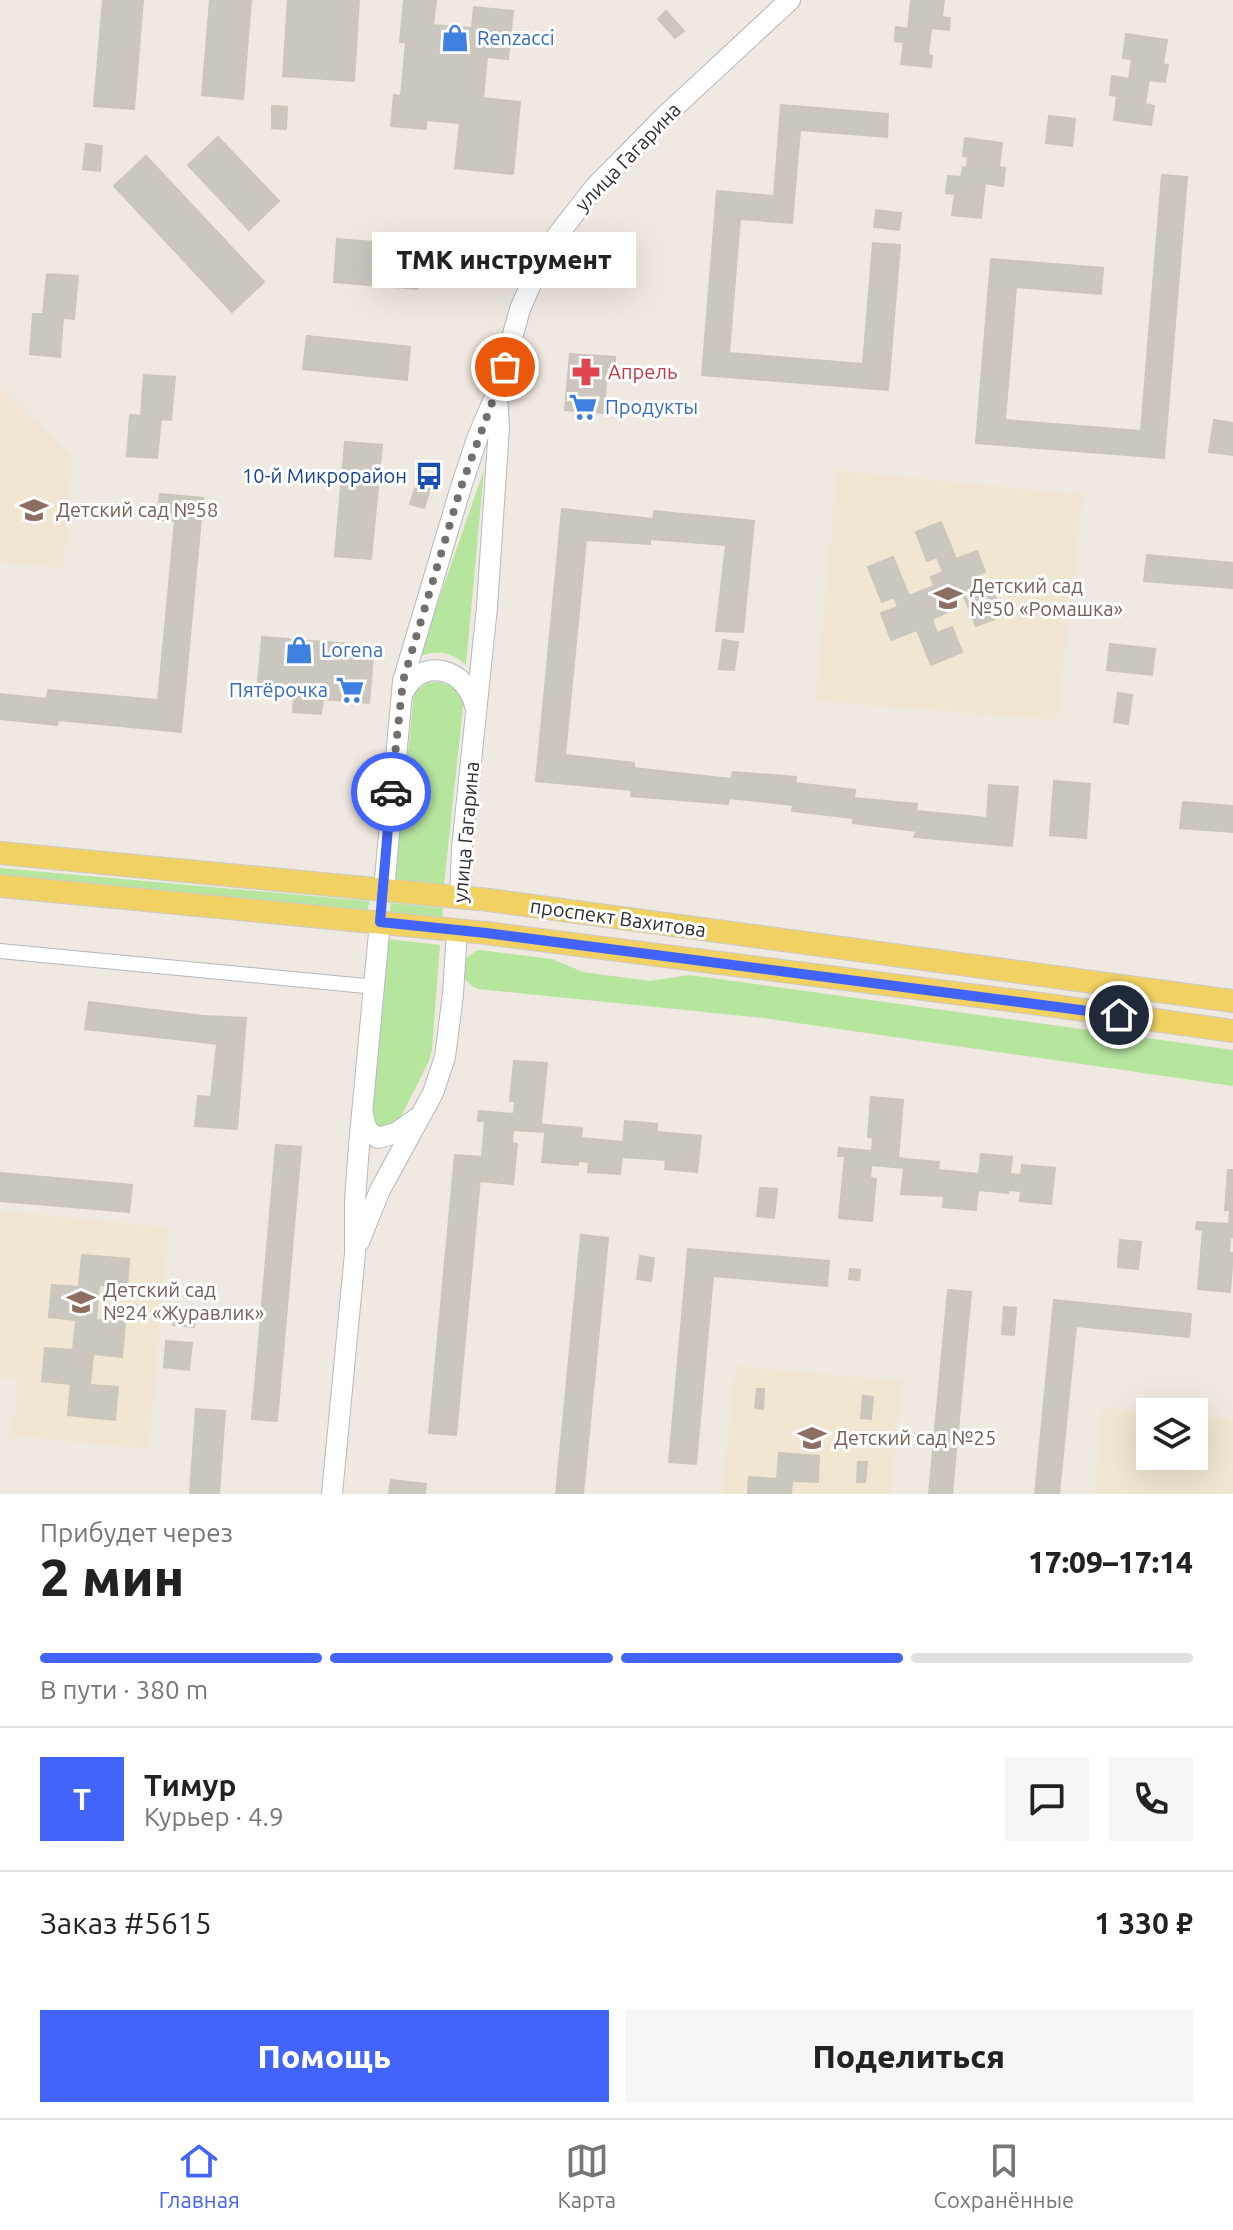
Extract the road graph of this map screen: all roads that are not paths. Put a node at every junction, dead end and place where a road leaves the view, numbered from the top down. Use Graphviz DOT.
graph roads {
  1 [pos="790,0"];
  2 [pos="497,392"];
  3 [pos="399,708"];
  4 [pos="477,714"];
  5 [pos="0,853"];
  6 [pos="0,886"];
  7 [pos="384,890"];
  8 [pos="460,898"];
  9 [pos="380,922"];
  10 [pos="457,931"];
  11 [pos="0,951"];
  12 [pos="376,987"];
  13 [pos="1233,1001"];
  14 [pos="1233,1031"];
  15 [pos="362,1112"];
  16 [pos="422,1113"];
  17 [pos="355,1253"];
  18 [pos="332,1494"];
  1 -- 2 [label="main road, улица Гагарина"];
  2 -- 3 [label="main road, улица Гагарина"];
  2 -- 4 [label="main road, улица Гагарина"];
  3 -- 4 [label="main road"];
  3 -- 7 [label="main road, улица Гагарина"];
  4 -- 8 [label="main road, улица Гагарина"];
  5 -- 7 [label="main road, проспект Вахитова"];
  6 -- 9 [label="main road, проспект Вахитова"];
  7 -- 8 [label="main road, проспект Вахитова"];
  7 -- 9 [label="main road, улица Гагарина"];
  8 -- 10 [label="main road, улица Гагарина"];
  8 -- 13 [label="main road, проспект Вахитова"];
  9 -- 10 [label="main road, проспект Вахитова"];
  9 -- 12 [label="main road, улица Гагарина"];
  10 -- 14 [label="main road, проспект Вахитова"];
  10 -- 16 [label="main road, улица Гагарина"];
  11 -- 12 [label="street"];
  12 -- 15 [label="main road, улица Гагарина"];
  15 -- 16 [label="main road"];
  15 -- 17 [label="main road, улица Гагарина"];
  16 -- 17 [label="main road, улица Гагарина"];
  17 -- 18 [label="main road, улица Гагарина"];
}
